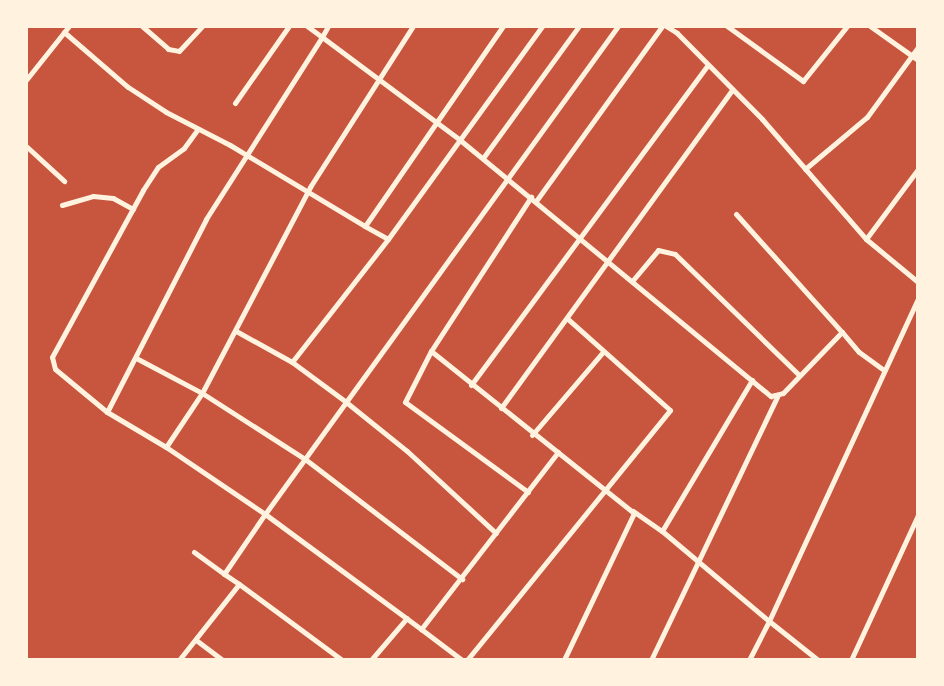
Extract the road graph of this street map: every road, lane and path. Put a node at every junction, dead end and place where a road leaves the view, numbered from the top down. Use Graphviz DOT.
graph roads {
  1 [pos="69,26"];
  2 [pos="142,26"];
  3 [pos="202,26"];
  4 [pos="289,26"];
  5 [pos="307,26"];
  6 [pos="328,26"];
  7 [pos="413,26"];
  8 [pos="503,26"];
  9 [pos="542,26"];
  10 [pos="579,26"];
  11 [pos="618,26"];
  12 [pos="664,26"];
  13 [pos="727,26"];
  14 [pos="847,26"];
  15 [pos="870,26"];
  16 [pos="64,32"];
  17 [pos="322,37"];
  18 [pos="918,47"];
  19 [pos="915,58"];
  20 [pos="708,65"];
  21 [pos="379,77"];
  22 [pos="26,80"];
  23 [pos="732,90"];
  24 [pos="235,103"];
  25 [pos="436,121"];
  26 [pos="197,130"];
  27 [pos="460,140"];
  28 [pos="26,146"];
  29 [pos="246,156"];
  30 [pos="483,158"];
  31 [pos="805,169"];
  32 [pos="918,169"];
  33 [pos="506,177"];
  34 [pos="64,181"];
  35 [pos="308,192"];
  36 [pos="534,199"];
  37 [pos="62,205"];
  38 [pos="133,209"];
  39 [pos="736,214"];
  40 [pos="365,226"];
  41 [pos="582,238"];
  42 [pos="388,239"];
  43 [pos="866,239"];
  44 [pos="608,258"];
  45 [pos="633,280"];
  46 [pos="918,282"];
  47 [pos="918,299"];
  48 [pos="568,319"];
  49 [pos="910,320"];
  50 [pos="918,325"];
  51 [pos="236,331"];
  52 [pos="842,332"];
  53 [pos="431,351"];
  54 [pos="603,352"];
  55 [pos="135,358"];
  56 [pos="292,362"];
  57 [pos="884,370"];
  58 [pos="799,375"];
  59 [pos="752,380"];
  60 [pos="471,385"];
  61 [pos="202,393"];
  62 [pos="777,397"];
  63 [pos="346,402"];
  64 [pos="501,408"];
  65 [pos="107,412"];
  66 [pos="532,435"];
  67 [pos="166,447"];
  68 [pos="558,452"];
  69 [pos="305,459"];
  70 [pos="606,491"];
  71 [pos="528,492"];
  72 [pos="265,514"];
  73 [pos="918,515"];
  74 [pos="662,531"];
  75 [pos="496,533"];
  76 [pos="194,552"];
  77 [pos="698,561"];
  78 [pos="224,574"];
  79 [pos="462,579"];
  80 [pos="239,584"];
  81 [pos="407,618"];
  82 [pos="769,621"];
  83 [pos="421,629"];
  84 [pos="196,640"];
  85 [pos="179,660"];
  86 [pos="223,660"];
  87 [pos="342,660"];
  88 [pos="371,660"];
  89 [pos="465,660"];
  90 [pos="564,660"];
  91 [pos="651,660"];
  92 [pos="749,660"];
  93 [pos="818,660"];
  94 [pos="851,660"];
  1 -- 16 [label="street"];
  2 -- 3 [label="street"];
  4 -- 24 [label="street"];
  5 -- 17 [label="street"];
  6 -- 17 [label="street"];
  7 -- 21 [label="street"];
  8 -- 25 [label="street"];
  9 -- 27 [label="street"];
  10 -- 30 [label="street"];
  11 -- 33 [label="street"];
  12 -- 20 [label="street"];
  12 -- 36 [label="street"];
  13 -- 14 [label="street"];
  15 -- 19 [label="street"];
  16 -- 22 [label="street"];
  16 -- 26 [label="street"];
  17 -- 21 [label="street"];
  17 -- 29 [label="street"];
  18 -- 19 [label="street"];
  19 -- 31 [label="street"];
  20 -- 23 [label="street"];
  20 -- 41 [label="street"];
  21 -- 25 [label="street"];
  21 -- 35 [label="street"];
  23 -- 31 [label="street"];
  23 -- 44 [label="street"];
  25 -- 27 [label="street"];
  25 -- 40 [label="street"];
  26 -- 29 [label="street"];
  26 -- 38 [label="street"];
  27 -- 30 [label="street"];
  27 -- 42 [label="street"];
  28 -- 34 [label="street"];
  29 -- 35 [label="street"];
  29 -- 55 [label="street"];
  30 -- 33 [label="street"];
  31 -- 43 [label="street"];
  32 -- 43 [label="street"];
  33 -- 36 [label="street"];
  33 -- 63 [label="street"];
  35 -- 40 [label="street"];
  35 -- 51 [label="street"];
  36 -- 41 [label="street"];
  36 -- 53 [label="street"];
  37 -- 38 [label="street"];
  38 -- 65 [label="street"];
  39 -- 52 [label="street"];
  40 -- 42 [label="street"];
  41 -- 44 [label="street"];
  41 -- 60 [label="street"];
  42 -- 56 [label="street"];
  43 -- 46 [label="street"];
  44 -- 45 [label="street"];
  44 -- 48 [label="street"];
  45 -- 58 [label="street"];
  45 -- 59 [label="street"];
  47 -- 49 [label="street"];
  48 -- 54 [label="street"];
  48 -- 64 [label="street"];
  49 -- 50 [label="street"];
  49 -- 57 [label="street"];
  51 -- 56 [label="street"];
  51 -- 61 [label="street"];
  52 -- 57 [label="street"];
  52 -- 58 [label="street"];
  53 -- 60 [label="street"];
  53 -- 71 [label="street"];
  54 -- 66 [label="street"];
  54 -- 70 [label="street"];
  55 -- 61 [label="street"];
  55 -- 65 [label="street"];
  56 -- 63 [label="street"];
  57 -- 82 [label="street"];
  58 -- 62 [label="street"];
  59 -- 62 [label="street"];
  59 -- 74 [label="street"];
  60 -- 64 [label="street"];
  61 -- 67 [label="street"];
  61 -- 69 [label="street"];
  62 -- 77 [label="street"];
  63 -- 69 [label="street"];
  63 -- 75 [label="street"];
  64 -- 66 [label="street"];
  65 -- 67 [label="street"];
  66 -- 68 [label="street"];
  67 -- 72 [label="street"];
  68 -- 70 [label="street"];
  68 -- 71 [label="street"];
  69 -- 72 [label="street"];
  69 -- 79 [label="street"];
  70 -- 74 [label="street"];
  70 -- 89 [label="street"];
  70 -- 90 [label="street"];
  71 -- 75 [label="street"];
  72 -- 78 [label="street"];
  72 -- 81 [label="street"];
  73 -- 94 [label="street"];
  74 -- 77 [label="street"];
  75 -- 79 [label="street"];
  76 -- 78 [label="street"];
  77 -- 82 [label="street"];
  77 -- 91 [label="street"];
  78 -- 80 [label="street"];
  79 -- 83 [label="street"];
  80 -- 84 [label="street"];
  80 -- 87 [label="street"];
  81 -- 83 [label="street"];
  81 -- 88 [label="street"];
  82 -- 92 [label="street"];
  82 -- 93 [label="street"];
  83 -- 89 [label="street"];
  84 -- 85 [label="street"];
  84 -- 86 [label="street"];
}
